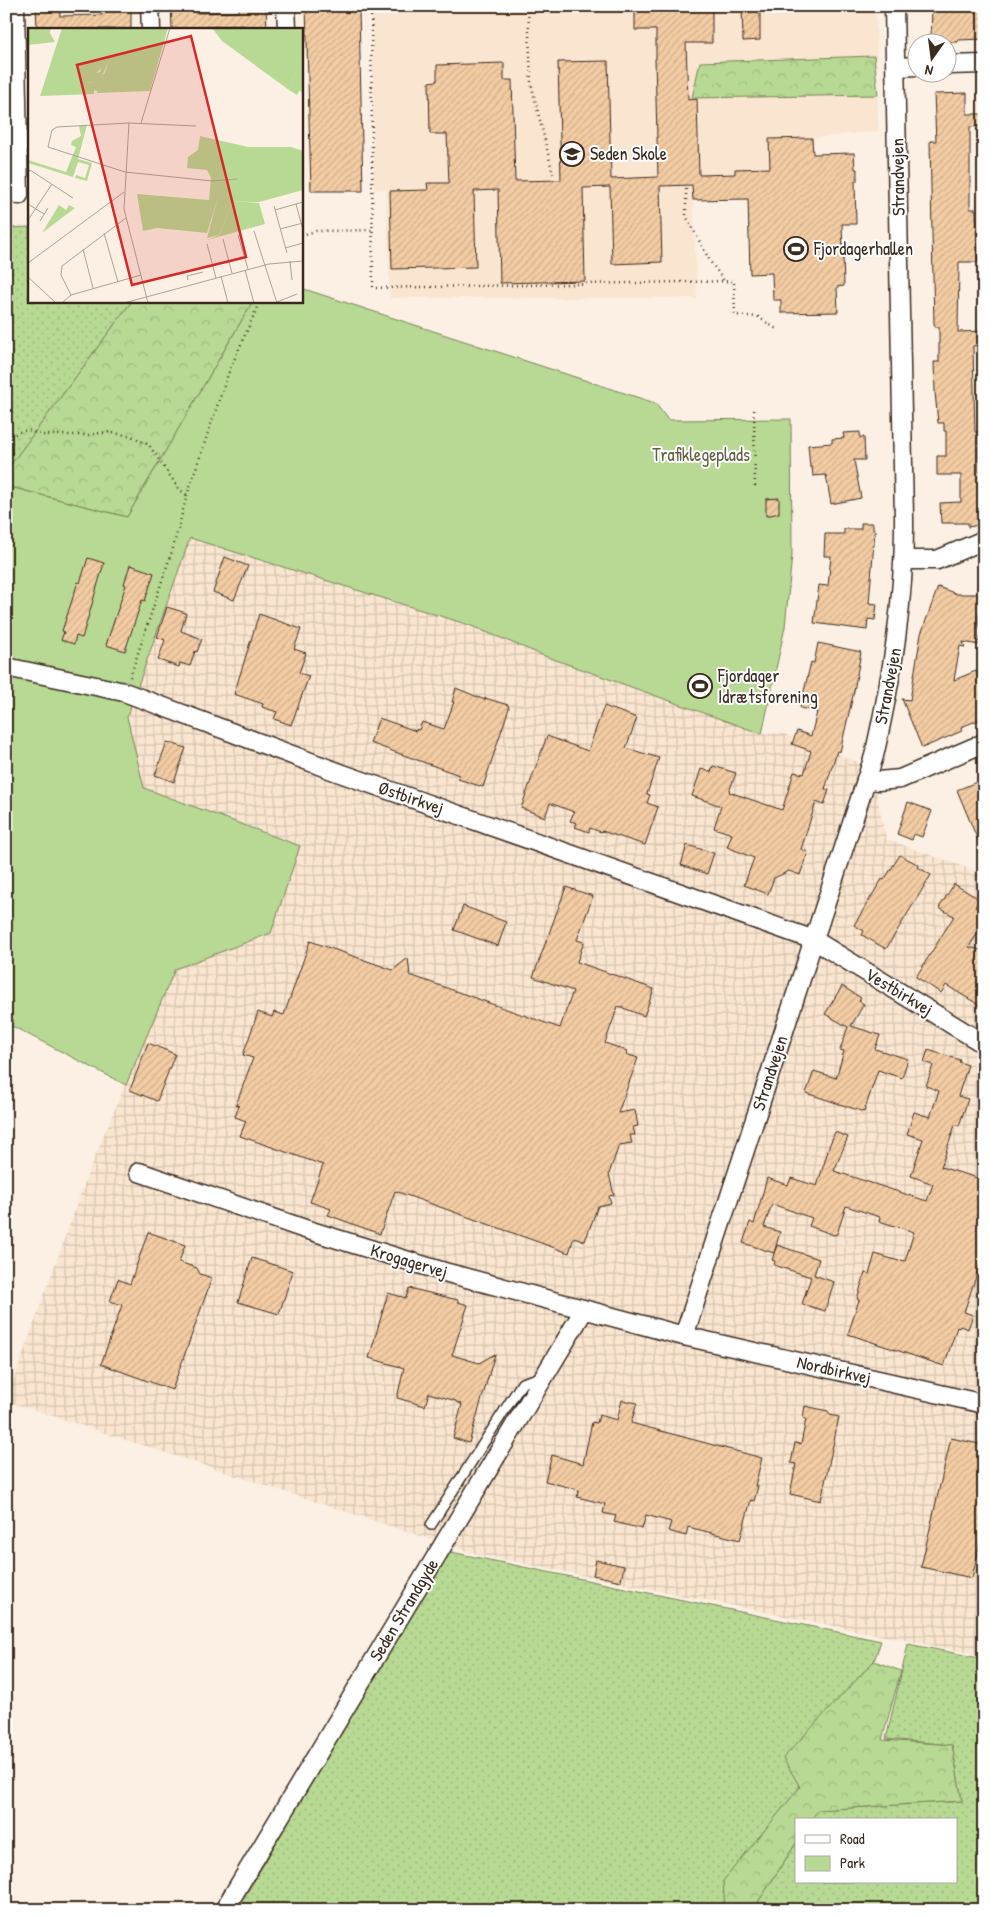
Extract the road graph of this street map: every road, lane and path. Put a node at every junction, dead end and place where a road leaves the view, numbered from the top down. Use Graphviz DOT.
graph roads {
  1 [pos="15,6"];
  2 [pos="150,6"];
  3 [pos="286,6"];
  4 [pos="370,6"];
  5 [pos="528,6"];
  6 [pos="894,6"];
  7 [pos="151,28"];
  8 [pos="287,28"];
  9 [pos="984,64"];
  10 [pos="958,65"];
  11 [pos="908,66"];
  12 [pos="896,67"];
  13 [pos="553,174"];
  14 [pos="686,189"];
  15 [pos="19,195"];
  16 [pos="372,230"];
  17 [pos="302,235"];
  18 [pos="724,281"];
  19 [pos="260,302"];
  20 [pos="778,330"];
  21 [pos="754,410"];
  22 [pos="6,438"];
  23 [pos="755,488"];
  24 [pos="187,495"];
  25 [pos="984,540"];
  26 [pos="904,560"];
  27 [pos="6,667"];
  28 [pos="124,692"];
  29 [pos="984,744"];
  30 [pos="866,779"];
  31 [pos="814,940"];
  32 [pos="984,1044"];
  33 [pos="138,1172"];
  34 [pos="584,1310"];
  35 [pos="684,1336"];
  36 [pos="544,1376"];
  37 [pos="984,1404"];
  38 [pos="431,1525"];
  39 [pos="224,1910"];
  1 -- 15 [label="street"];
  2 -- 7 [label="street"];
  3 -- 8 [label="street"];
  4 -- 16 [label="path"];
  5 -- 13 [label="path"];
  6 -- 12 [label="street, Strandvejen"];
  9 -- 10 [label="street"];
  11 -- 12 [label="street"];
  12 -- 26 [label="street, Strandvejen"];
  14 -- 18 [label="path"];
  16 -- 17 [label="path"];
  16 -- 18 [label="path"];
  18 -- 20 [label="path"];
  19 -- 24 [label="path"];
  21 -- 23 [label="path"];
  22 -- 24 [label="path"];
  24 -- 28 [label="path"];
  25 -- 26 [label="street"];
  26 -- 30 [label="street, Strandvejen"];
  27 -- 28 [label="street, Østbirkvej"];
  28 -- 31 [label="street, Østbirkvej"];
  29 -- 30 [label="street"];
  30 -- 31 [label="street, Strandvejen"];
  31 -- 32 [label="street, Vestbirkvej"];
  31 -- 35 [label="street, Strandvejen"];
  33 -- 34 [label="street, Krogagervej"];
  34 -- 35 [label="street, Krogagervej"];
  34 -- 36 [label="street, Seden Strandgyde"];
  35 -- 37 [label="street, Nordbirkvej"];
  36 -- 38 [label="lane"];
  36 -- 39 [label="street, Seden Strandgyde"];
}
